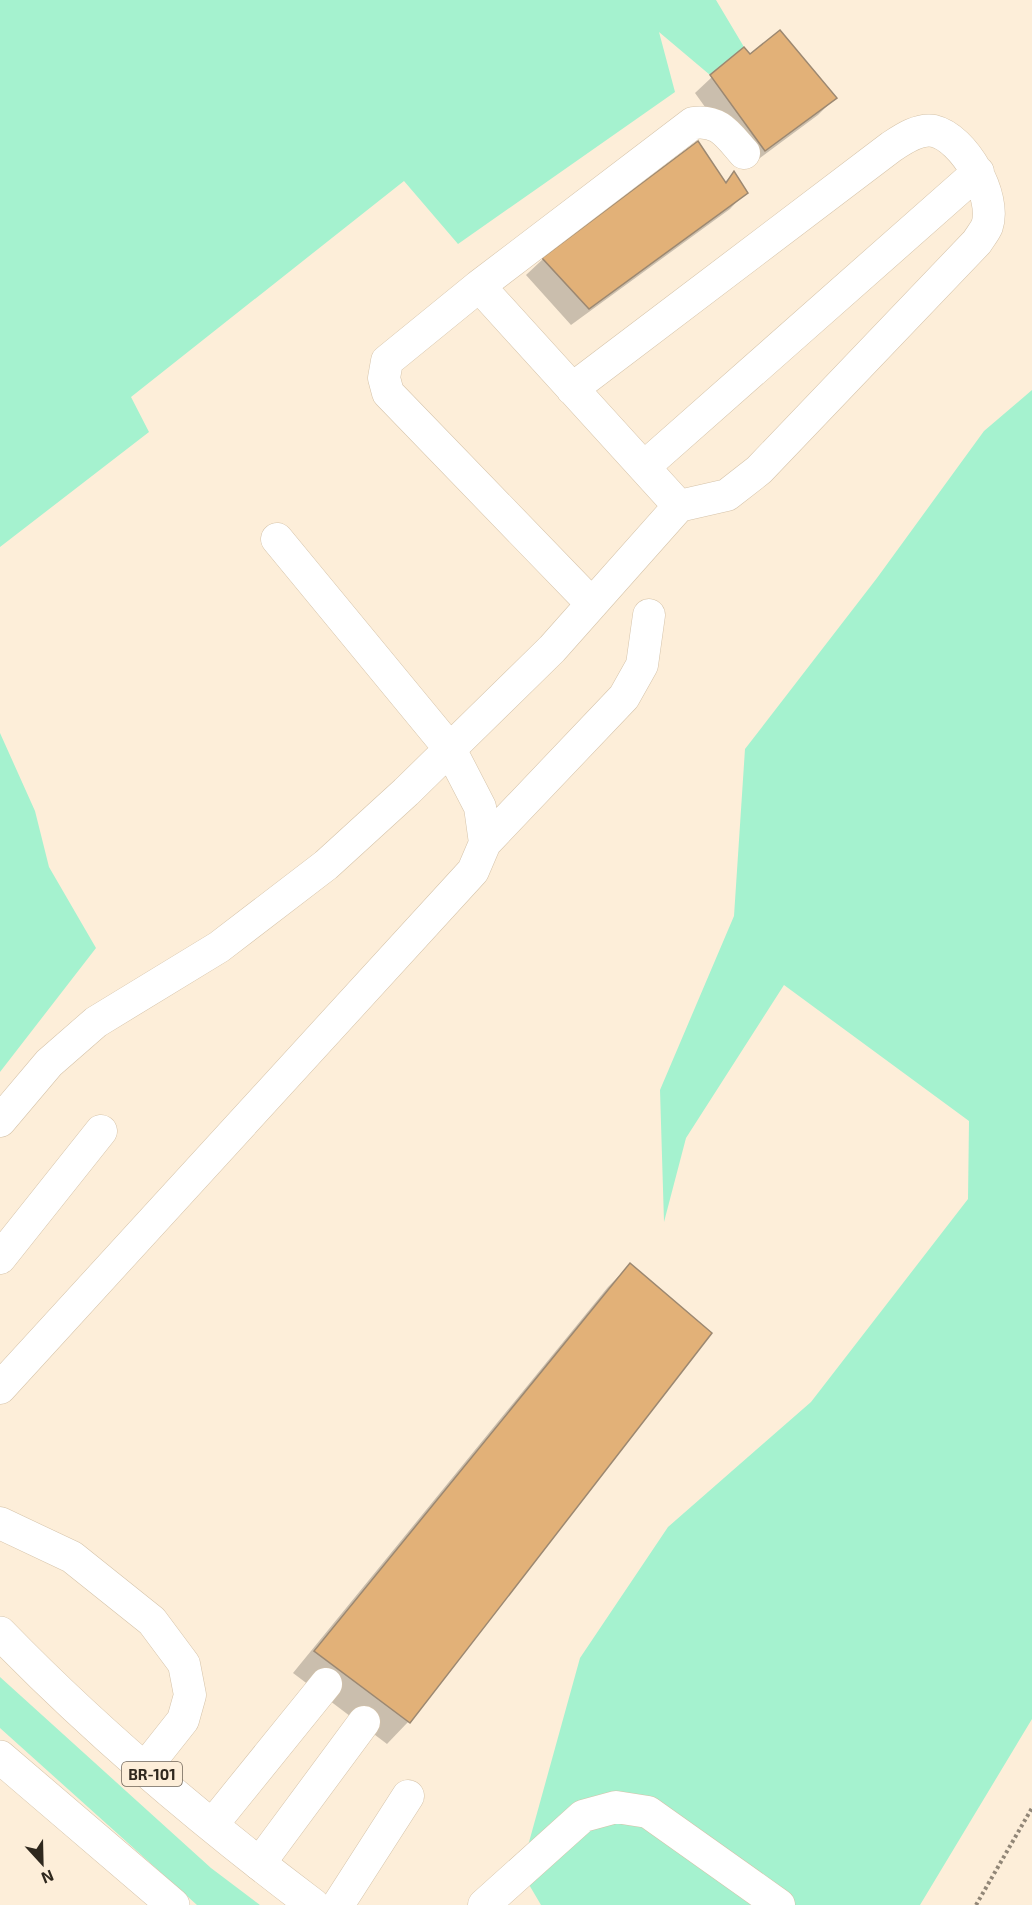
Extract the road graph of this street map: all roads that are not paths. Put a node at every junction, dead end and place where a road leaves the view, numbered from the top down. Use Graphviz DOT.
graph roads {
  1 [pos="744,153"];
  2 [pos="978,172"];
  3 [pos="478,286"];
  4 [pos="572,389"];
  5 [pos="644,467"];
  6 [pos="679,506"];
  7 [pos="277,539"];
  8 [pos="592,604"];
  9 [pos="649,615"];
  10 [pos="450,749"];
  11 [pos="485,843"];
  12 [pos="0,1121"];
  13 [pos="100,1131"];
  14 [pos="0,1258"];
  15 [pos="0,1388"];
  16 [pos="0,1523"];
  17 [pos="0,1633"];
  18 [pos="326,1684"];
  19 [pos="364,1722"];
  20 [pos="0,1756"];
  21 [pos="145,1768"];
  22 [pos="408,1796"];
  23 [pos="212,1824"];
  24 [pos="259,1864"];
  25 [pos="173,1905"];
  26 [pos="313,1905"];
  27 [pos="338,1905"];
  28 [pos="484,1905"];
  29 [pos="779,1905"];
  1 -- 3 [label="lane"];
  2 -- 4 [label="lane"];
  2 -- 5 [label="lane"];
  2 -- 6 [label="lane"];
  3 -- 4 [label="lane"];
  3 -- 8 [label="lane"];
  4 -- 5 [label="lane"];
  5 -- 6 [label="lane"];
  6 -- 8 [label="lane"];
  7 -- 10 [label="lane"];
  8 -- 10 [label="lane"];
  9 -- 11 [label="lane"];
  10 -- 11 [label="lane"];
  10 -- 12 [label="lane"];
  11 -- 15 [label="lane"];
  13 -- 14 [label="lane"];
  16 -- 21 [label="lane"];
  17 -- 21 [label="highway, BR-101"];
  18 -- 23 [label="lane"];
  19 -- 24 [label="lane"];
  20 -- 25 [label="highway"];
  21 -- 23 [label="highway, BR-101"];
  22 -- 27 [label="lane"];
  23 -- 24 [label="highway, BR-101"];
  24 -- 26 [label="highway, BR-101"];
  28 -- 29 [label="lane"];
}
